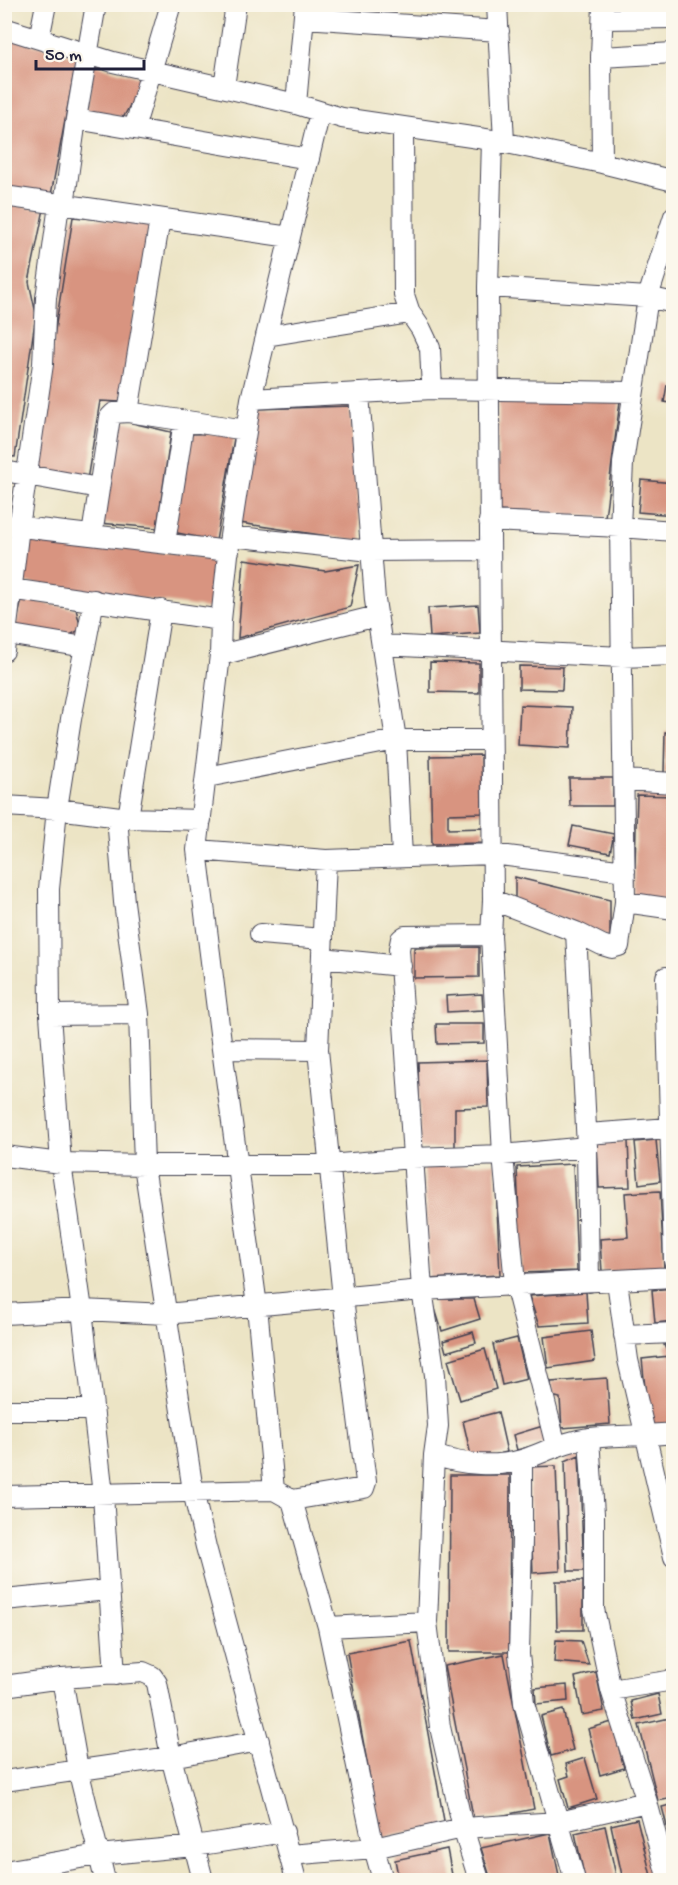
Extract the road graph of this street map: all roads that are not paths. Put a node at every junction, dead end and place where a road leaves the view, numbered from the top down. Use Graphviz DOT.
graph roads {
  1 [pos="46,4"];
  2 [pos="96,4"];
  3 [pos="171,4"];
  4 [pos="236,4"];
  5 [pos="497,4"];
  6 [pos="304,11"];
  7 [pos="603,12"];
  8 [pos="674,18"];
  9 [pos="4,28"];
  10 [pos="499,31"];
  11 [pos="39,39"];
  12 [pos="88,53"];
  13 [pos="674,53"];
  14 [pos="601,57"];
  15 [pos="152,72"];
  16 [pos="224,87"];
  17 [pos="296,104"];
  18 [pos="320,112"];
  19 [pos="76,119"];
  20 [pos="403,127"];
  21 [pos="134,129"];
  22 [pos="498,141"];
  23 [pos="309,159"];
  24 [pos="602,163"];
  25 [pos="674,181"];
  26 [pos="4,196"];
  27 [pos="62,205"];
  28 [pos="674,216"];
  29 [pos="160,219"];
  30 [pos="290,237"];
  31 [pos="488,287"];
  32 [pos="648,297"];
  33 [pos="674,303"];
  34 [pos="410,313"];
  35 [pos="266,336"];
  36 [pos="432,389"];
  37 [pos="489,390"];
  38 [pos="633,392"];
  39 [pos="359,394"];
  40 [pos="251,399"];
  41 [pos="128,412"];
  42 [pos="184,421"];
  43 [pos="246,430"];
  44 [pos="4,471"];
  45 [pos="27,474"];
  46 [pos="99,488"];
  47 [pos="489,521"];
  48 [pos="12,526"];
  49 [pos="620,527"];
  50 [pos="674,531"];
  51 [pos="92,535"];
  52 [pos="165,543"];
  53 [pos="230,543"];
  54 [pos="489,550"];
  55 [pos="371,551"];
  56 [pos="9,588"];
  57 [pos="94,600"];
  58 [pos="161,610"];
  59 [pos="377,616"];
  60 [pos="221,620"];
  61 [pos="5,643"];
  62 [pos="382,645"];
  63 [pos="85,647"];
  64 [pos="490,649"];
  65 [pos="220,655"];
  66 [pos="674,655"];
  67 [pos="622,657"];
  68 [pos="396,740"];
  69 [pos="491,740"];
  70 [pos="207,777"];
  71 [pos="624,780"];
  72 [pos="674,783"];
  73 [pos="4,807"];
  74 [pos="57,809"];
  75 [pos="123,818"];
  76 [pos="201,820"];
  77 [pos="197,850"];
  78 [pos="492,854"];
  79 [pos="402,856"];
  80 [pos="326,860"];
  81 [pos="625,871"];
  82 [pos="493,900"];
  83 [pos="625,902"];
  84 [pos="674,909"];
  85 [pos="576,932"];
  86 [pos="260,934"];
  87 [pos="491,935"];
  88 [pos="322,949"];
  89 [pos="401,966"];
  90 [pos="666,977"];
  91 [pos="139,1014"];
  92 [pos="50,1015"];
  93 [pos="222,1049"];
  94 [pos="318,1050"];
  95 [pos="671,1136"];
  96 [pos="587,1140"];
  97 [pos="503,1155"];
  98 [pos="4,1156"];
  99 [pos="412,1158"];
  100 [pos="61,1163"];
  101 [pos="144,1165"];
  102 [pos="328,1165"];
  103 [pos="238,1166"];
  104 [pos="674,1261"];
  105 [pos="674,1277"];
  106 [pos="617,1281"];
  107 [pos="589,1282"];
  108 [pos="515,1284"];
  109 [pos="422,1290"];
  110 [pos="343,1298"];
  111 [pos="257,1306"];
  112 [pos="82,1310"];
  113 [pos="4,1314"];
  114 [pos="166,1314"];
  115 [pos="674,1333"];
  116 [pos="624,1335"];
  117 [pos="4,1410"];
  118 [pos="92,1410"];
  119 [pos="674,1433"];
  120 [pos="646,1436"];
  121 [pos="590,1438"];
  122 [pos="556,1446"];
  123 [pos="434,1455"];
  124 [pos="522,1460"];
  125 [pos="274,1490"];
  126 [pos="193,1491"];
  127 [pos="103,1495"];
  128 [pos="4,1496"];
  129 [pos="292,1500"];
  130 [pos="674,1557"];
  131 [pos="108,1590"];
  132 [pos="4,1600"];
  133 [pos="427,1622"];
  134 [pos="328,1627"];
  135 [pos="116,1675"];
  136 [pos="62,1678"];
  137 [pos="674,1680"];
  138 [pos="4,1686"];
  139 [pos="611,1690"];
  140 [pos="259,1741"];
  141 [pos="171,1757"];
  142 [pos="78,1769"];
  143 [pos="4,1781"];
  144 [pos="647,1802"];
  145 [pos="559,1822"];
  146 [pos="463,1828"];
  147 [pos="284,1832"];
  148 [pos="194,1846"];
  149 [pos="374,1848"];
  150 [pos="98,1855"];
  151 [pos="290,1855"];
  152 [pos="4,1871"];
  153 [pos="105,1881"];
  154 [pos="203,1881"];
  155 [pos="296,1881"];
  156 [pos="383,1881"];
  157 [pos="479,1881"];
  158 [pos="575,1881"];
  159 [pos="668,1881"];
  1 -- 11 [label="street"];
  2 -- 12 [label="street"];
  3 -- 15 [label="street"];
  4 -- 16 [label="street"];
  5 -- 10 [label="street"];
  6 -- 10 [label="street"];
  6 -- 17 [label="street"];
  7 -- 8 [label="street"];
  7 -- 14 [label="street"];
  9 -- 11 [label="street"];
  10 -- 22 [label="street"];
  11 -- 12 [label="street"];
  12 -- 15 [label="street"];
  12 -- 19 [label="street"];
  13 -- 14 [label="street"];
  14 -- 24 [label="street"];
  15 -- 16 [label="street"];
  15 -- 21 [label="street"];
  16 -- 17 [label="street"];
  17 -- 18 [label="street"];
  18 -- 20 [label="street"];
  18 -- 23 [label="street"];
  19 -- 21 [label="street"];
  19 -- 27 [label="street"];
  20 -- 22 [label="street"];
  20 -- 34 [label="street"];
  21 -- 23 [label="street"];
  22 -- 24 [label="street"];
  22 -- 31 [label="street"];
  23 -- 30 [label="street"];
  24 -- 25 [label="street"];
  26 -- 27 [label="street"];
  27 -- 29 [label="street"];
  27 -- 45 [label="street"];
  28 -- 32 [label="street"];
  29 -- 30 [label="street"];
  29 -- 41 [label="street"];
  30 -- 35 [label="street"];
  31 -- 32 [label="street"];
  31 -- 37 [label="street"];
  32 -- 33 [label="street"];
  32 -- 38 [label="street"];
  34 -- 35 [label="street"];
  34 -- 36 [label="street"];
  35 -- 40 [label="street"];
  36 -- 37 [label="street"];
  36 -- 39 [label="street"];
  37 -- 38 [label="street"];
  37 -- 47 [label="street"];
  38 -- 49 [label="street"];
  39 -- 40 [label="street"];
  39 -- 55 [label="street"];
  40 -- 43 [label="street"];
  41 -- 42 [label="street"];
  41 -- 46 [label="street"];
  42 -- 43 [label="street"];
  42 -- 52 [label="street"];
  43 -- 53 [label="street"];
  44 -- 45 [label="street"];
  45 -- 46 [label="street"];
  45 -- 48 [label="street"];
  46 -- 51 [label="street"];
  47 -- 49 [label="street"];
  47 -- 54 [label="street"];
  48 -- 51 [label="street"];
  48 -- 56 [label="street"];
  49 -- 50 [label="street"];
  49 -- 67 [label="street"];
  51 -- 52 [label="street"];
  52 -- 53 [label="street"];
  53 -- 55 [label="street"];
  53 -- 60 [label="street"];
  54 -- 55 [label="street"];
  54 -- 64 [label="street"];
  55 -- 59 [label="street"];
  56 -- 57 [label="street"];
  56 -- 61 [label="street"];
  57 -- 58 [label="street"];
  57 -- 63 [label="street"];
  58 -- 60 [label="street"];
  58 -- 75 [label="street"];
  59 -- 62 [label="street"];
  59 -- 65 [label="street"];
  60 -- 65 [label="street"];
  61 -- 63 [label="street"];
  62 -- 64 [label="street"];
  62 -- 68 [label="street"];
  63 -- 74 [label="street"];
  64 -- 67 [label="street"];
  64 -- 69 [label="street"];
  65 -- 70 [label="street"];
  66 -- 67 [label="street"];
  67 -- 71 [label="street"];
  68 -- 69 [label="street"];
  68 -- 70 [label="street"];
  68 -- 79 [label="street"];
  69 -- 78 [label="street"];
  70 -- 76 [label="street"];
  71 -- 72 [label="street"];
  71 -- 81 [label="street"];
  73 -- 74 [label="street"];
  74 -- 75 [label="street"];
  74 -- 92 [label="street"];
  75 -- 76 [label="street"];
  75 -- 91 [label="street"];
  76 -- 77 [label="street"];
  77 -- 80 [label="street"];
  77 -- 93 [label="street"];
  78 -- 79 [label="street"];
  78 -- 81 [label="street"];
  78 -- 82 [label="street"];
  79 -- 80 [label="street"];
  80 -- 88 [label="street"];
  81 -- 83 [label="street"];
  82 -- 85 [label="street"];
  82 -- 87 [label="street"];
  83 -- 84 [label="street"];
  83 -- 85 [label="street"];
  85 -- 96 [label="street"];
  86 -- 88 [label="street"];
  87 -- 89 [label="street"];
  87 -- 97 [label="street"];
  88 -- 89 [label="street"];
  88 -- 94 [label="street"];
  89 -- 99 [label="street"];
  90 -- 95 [label="street"];
  91 -- 92 [label="street"];
  91 -- 101 [label="street"];
  92 -- 100 [label="street"];
  93 -- 94 [label="street"];
  93 -- 103 [label="street"];
  94 -- 102 [label="street"];
  95 -- 96 [label="street"];
  95 -- 104 [label="street"];
  96 -- 97 [label="street"];
  96 -- 107 [label="street"];
  97 -- 99 [label="street"];
  97 -- 108 [label="street"];
  98 -- 100 [label="street"];
  99 -- 102 [label="street"];
  99 -- 109 [label="street"];
  100 -- 101 [label="street"];
  100 -- 112 [label="street"];
  101 -- 103 [label="street"];
  101 -- 114 [label="street"];
  102 -- 103 [label="street"];
  102 -- 110 [label="street"];
  103 -- 111 [label="street"];
  105 -- 106 [label="street"];
  106 -- 107 [label="street"];
  106 -- 116 [label="street"];
  107 -- 108 [label="street"];
  108 -- 109 [label="street"];
  108 -- 122 [label="street"];
  109 -- 110 [label="street"];
  109 -- 123 [label="street"];
  110 -- 111 [label="street"];
  110 -- 129 [label="street"];
  111 -- 114 [label="street"];
  111 -- 125 [label="street"];
  112 -- 113 [label="street"];
  112 -- 114 [label="street"];
  112 -- 118 [label="street"];
  114 -- 126 [label="street"];
  115 -- 116 [label="street"];
  116 -- 120 [label="street"];
  117 -- 118 [label="street"];
  118 -- 127 [label="street"];
  119 -- 120 [label="street"];
  120 -- 121 [label="street"];
  120 -- 130 [label="street"];
  121 -- 122 [label="street"];
  121 -- 139 [label="street"];
  122 -- 124 [label="street"];
  123 -- 124 [label="street"];
  123 -- 133 [label="street"];
  124 -- 145 [label="street"];
  125 -- 126 [label="street"];
  125 -- 129 [label="street"];
  126 -- 127 [label="street"];
  126 -- 140 [label="street"];
  127 -- 128 [label="street"];
  127 -- 131 [label="street"];
  129 -- 134 [label="street"];
  131 -- 132 [label="street"];
  131 -- 135 [label="street"];
  133 -- 134 [label="street"];
  133 -- 146 [label="street"];
  134 -- 149 [label="street"];
  135 -- 136 [label="street"];
  135 -- 141 [label="street"];
  136 -- 138 [label="street"];
  136 -- 142 [label="street"];
  137 -- 139 [label="street"];
  139 -- 144 [label="street"];
  140 -- 141 [label="street"];
  140 -- 147 [label="street"];
  141 -- 142 [label="street"];
  141 -- 148 [label="street"];
  142 -- 143 [label="street"];
  142 -- 150 [label="street"];
  144 -- 145 [label="street"];
  144 -- 159 [label="street"];
  145 -- 146 [label="street"];
  145 -- 158 [label="street"];
  146 -- 149 [label="street"];
  146 -- 157 [label="street"];
  147 -- 148 [label="street"];
  147 -- 151 [label="street"];
  148 -- 150 [label="street"];
  148 -- 154 [label="street"];
  149 -- 151 [label="street"];
  149 -- 156 [label="street"];
  150 -- 152 [label="street"];
  150 -- 153 [label="street"];
  151 -- 155 [label="street"];
}
